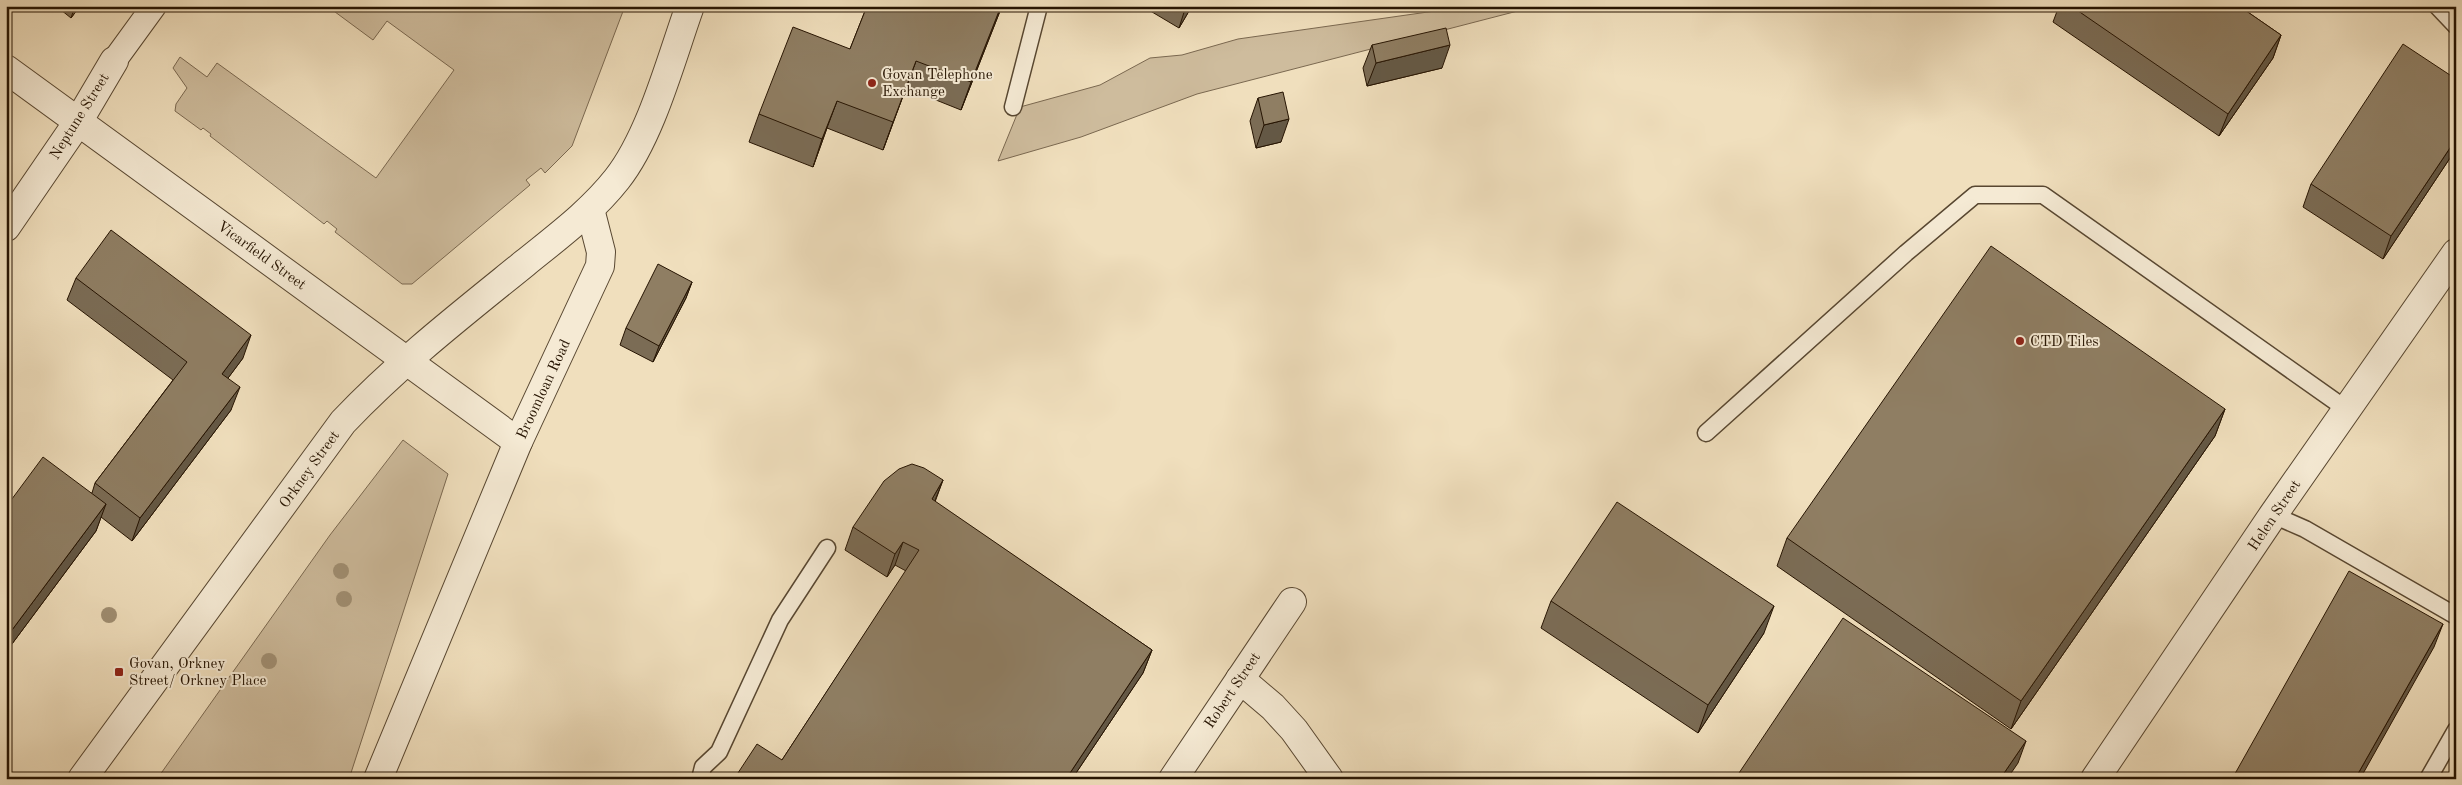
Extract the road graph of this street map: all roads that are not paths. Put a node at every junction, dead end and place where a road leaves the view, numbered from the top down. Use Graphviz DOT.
graph roads {
  1 [pos="154,6"];
  2 [pos="690,6"];
  3 [pos="1040,6"];
  4 [pos="2437,6"];
  5 [pos="2456,26"];
  6 [pos="114,61"];
  7 [pos="6,69"];
  8 [pos="1013,107"];
  9 [pos="78,122"];
  10 [pos="590,209"];
  11 [pos="6,227"];
  12 [pos="2456,253"];
  13 [pos="407,360"];
  14 [pos="2346,409"];
  15 [pos="1706,433"];
  16 [pos="518,442"];
  17 [pos="2273,515"];
  18 [pos="827,548"];
  19 [pos="1292,602"];
  20 [pos="2456,616"];
  21 [pos="1240,678"];
  22 [pos="2456,730"];
  23 [pos="82,779"];
  24 [pos="378,779"];
  25 [pos="700,779"];
  26 [pos="1173,779"];
  27 [pos="1329,779"];
  28 [pos="2095,779"];
  29 [pos="2428,779"];
  1 -- 6 [label="street, Neptune Street"];
  2 -- 10 [label="street"];
  3 -- 8 [label="lane"];
  4 -- 5 [label="lane"];
  6 -- 9 [label="street, Neptune Street"];
  7 -- 9 [label="street, Vicarfield Street"];
  9 -- 11 [label="street, Neptune Street"];
  9 -- 13 [label="street, Vicarfield Street"];
  10 -- 13 [label="street, Orkney Street"];
  10 -- 16 [label="street, Broomloan Road"];
  12 -- 14 [label="street, Helen Street"];
  13 -- 16 [label="street, Vicarfield Street"];
  13 -- 23 [label="street, Orkney Street"];
  14 -- 15 [label="lane"];
  14 -- 17 [label="street, Helen Street"];
  16 -- 24 [label="street, Broomloan Road"];
  17 -- 20 [label="lane"];
  17 -- 28 [label="street, Helen Street"];
  18 -- 25 [label="lane"];
  19 -- 21 [label="street, Robert Street"];
  21 -- 26 [label="street, Robert Street"];
  21 -- 27 [label="street"];
  22 -- 29 [label="lane"];
}
